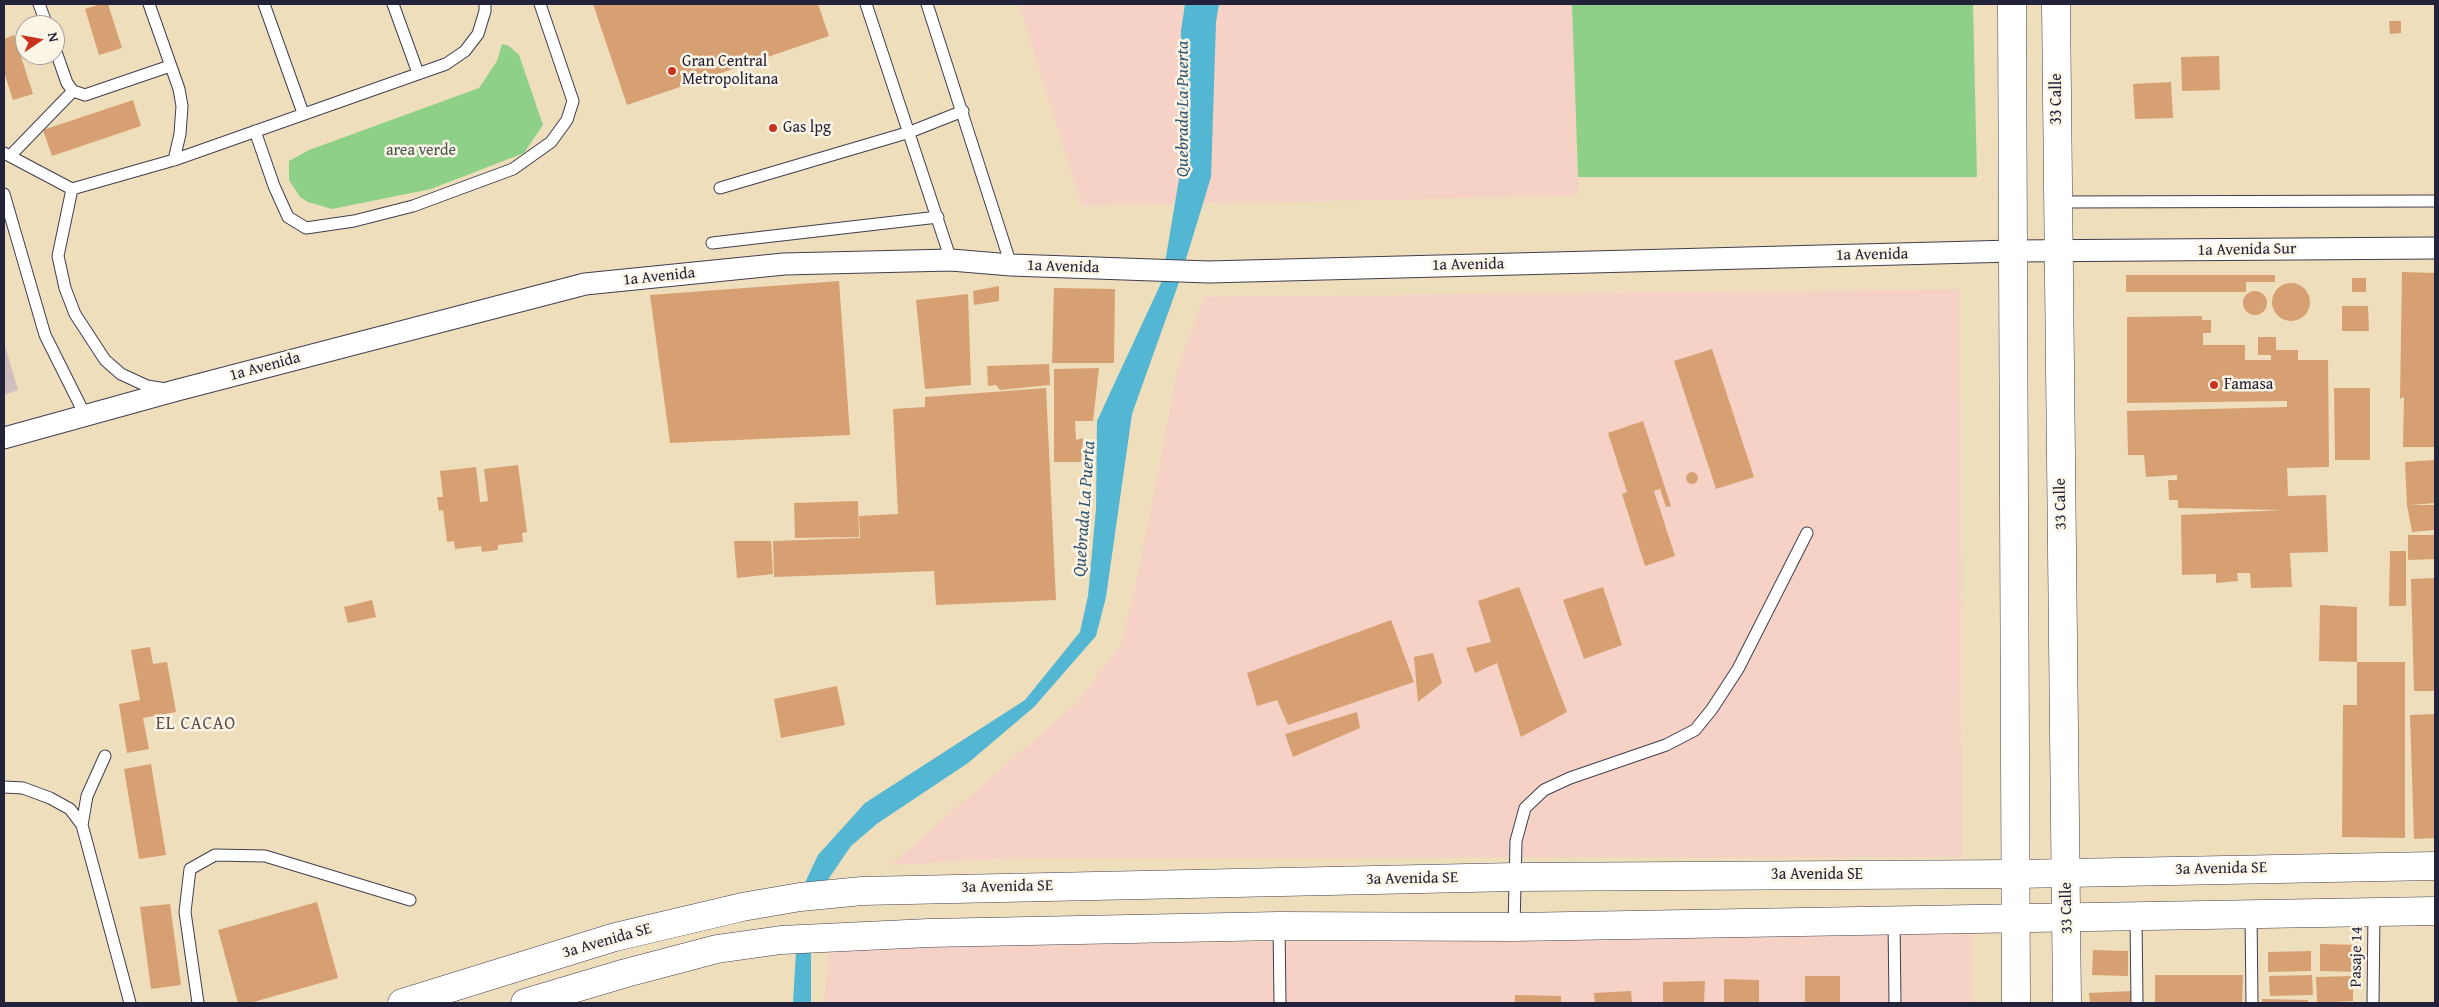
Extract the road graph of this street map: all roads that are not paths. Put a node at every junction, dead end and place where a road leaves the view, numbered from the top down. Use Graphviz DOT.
graph roads {
  1 [pos="149,4"];
  2 [pos="264,4"];
  3 [pos="394,4"];
  4 [pos="485,4"];
  5 [pos="540,4"];
  6 [pos="866,4"];
  7 [pos="927,4"];
  8 [pos="2012,4"];
  9 [pos="2056,4"];
  10 [pos="61,65"];
  11 [pos="170,66"];
  12 [pos="418,73"];
  13 [pos="73,91"];
  14 [pos="963,111"];
  15 [pos="303,113"];
  16 [pos="254,131"];
  17 [pos="910,132"];
  18 [pos="7,154"];
  19 [pos="174,160"];
  20 [pos="720,188"];
  21 [pos="72,189"];
  22 [pos="4,194"];
  23 [pos="2435,201"];
  24 [pos="2058,202"];
  25 [pos="938,217"];
  26 [pos="712,243"];
  27 [pos="2435,248"];
  28 [pos="2013,251"];
  29 [pos="2058,252"];
  30 [pos="951,260"];
  31 [pos="1012,265"];
  32 [pos="174,390"];
  33 [pos="85,415"];
  34 [pos="4,438"];
  35 [pos="1807,533"];
  36 [pos="106,756"];
  37 [pos="4,787"];
  38 [pos="82,825"];
  39 [pos="2435,866"];
  40 [pos="2066,871"];
  41 [pos="2016,874"];
  42 [pos="1515,876"];
  43 [pos="410,900"];
  44 [pos="2435,911"];
  45 [pos="2374,912"];
  46 [pos="2251,914"];
  47 [pos="2136,917"];
  48 [pos="2067,918"];
  49 [pos="1894,920"];
  50 [pos="2016,920"];
  51 [pos="1279,926"];
  52 [pos="1514,927"];
  53 [pos="436,998"];
  54 [pos="130,1003"];
  55 [pos="198,1003"];
  56 [pos="402,1003"];
  57 [pos="525,1003"];
  58 [pos="1280,1003"];
  59 [pos="1895,1003"];
  60 [pos="2016,1003"];
  61 [pos="2067,1003"];
  62 [pos="2137,1003"];
  63 [pos="2252,1003"];
  64 [pos="2373,1003"];
  1 -- 11 [label="lane"];
  2 -- 15 [label="lane"];
  3 -- 12 [label="lane"];
  4 -- 12 [label="lane"];
  5 -- 16 [label="lane"];
  6 -- 17 [label="lane"];
  7 -- 14 [label="lane"];
  8 -- 28 [label="street"];
  9 -- 24 [label="street, 33 Calle"];
  10 -- 13 [label="lane"];
  11 -- 13 [label="lane"];
  11 -- 19 [label="lane"];
  12 -- 15 [label="lane"];
  13 -- 18 [label="lane"];
  14 -- 17 [label="lane"];
  14 -- 31 [label="lane"];
  15 -- 16 [label="lane"];
  16 -- 19 [label="lane"];
  17 -- 20 [label="lane"];
  17 -- 25 [label="lane"];
  18 -- 21 [label="lane"];
  19 -- 21 [label="lane"];
  21 -- 32 [label="lane"];
  22 -- 33 [label="lane"];
  23 -- 24 [label="lane"];
  24 -- 29 [label="street, 33 Calle"];
  25 -- 26 [label="lane"];
  25 -- 30 [label="lane"];
  27 -- 29 [label="street, 1a Avenida Sur"];
  28 -- 29 [label="street, 1a Avenida"];
  28 -- 31 [label="street, 1a Avenida"];
  28 -- 41 [label="street"];
  29 -- 40 [label="street, 33 Calle"];
  30 -- 31 [label="street, 1a Avenida"];
  30 -- 32 [label="street, 1a Avenida"];
  32 -- 33 [label="street, 1a Avenida"];
  33 -- 34 [label="street, 1a Avenida"];
  35 -- 42 [label="lane"];
  36 -- 38 [label="lane"];
  37 -- 38 [label="lane"];
  38 -- 54 [label="lane"];
  39 -- 40 [label="street, 3a Avenida SE"];
  40 -- 41 [label="street, 3a Avenida SE"];
  40 -- 48 [label="street, 33 Calle"];
  41 -- 42 [label="street, 3a Avenida SE"];
  41 -- 50 [label="street"];
  42 -- 52 [label="lane"];
  42 -- 53 [label="street, 3a Avenida SE"];
  43 -- 55 [label="lane"];
  44 -- 45 [label="street"];
  45 -- 46 [label="street"];
  45 -- 64 [label="lane, Pasaje 14"];
  46 -- 47 [label="street"];
  46 -- 63 [label="lane"];
  47 -- 48 [label="street"];
  47 -- 62 [label="lane"];
  48 -- 50 [label="street"];
  48 -- 61 [label="street, 33 Calle"];
  49 -- 50 [label="street"];
  49 -- 52 [label="street"];
  49 -- 59 [label="lane"];
  50 -- 60 [label="street"];
  51 -- 52 [label="street"];
  51 -- 57 [label="street"];
  51 -- 58 [label="lane"];
  53 -- 56 [label="street, 3a Avenida SE"];
}
